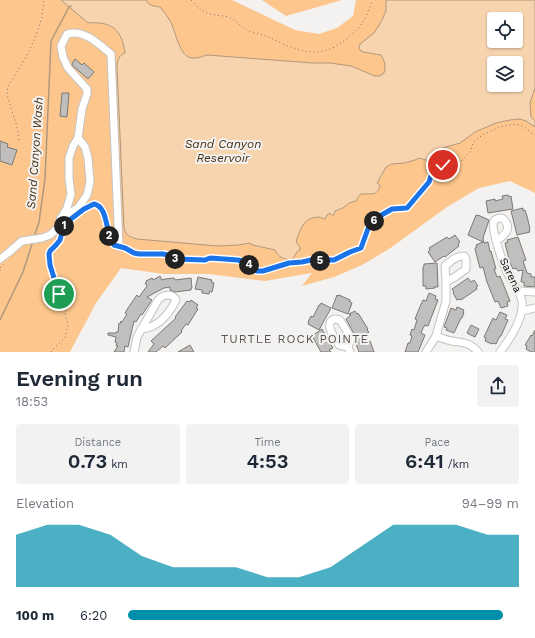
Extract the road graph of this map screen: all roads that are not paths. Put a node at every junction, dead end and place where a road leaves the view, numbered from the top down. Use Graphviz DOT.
graph roads {
  1 [pos="78,138"];
  2 [pos="61,218"];
  3 [pos="496,241"];
  4 [pos="119,247"];
  5 [pos="0,259"];
  6 [pos="446,282"];
  7 [pos="519,291"];
  8 [pos="535,292"];
  9 [pos="535,308"];
  10 [pos="522,311"];
  11 [pos="141,329"];
  12 [pos="436,336"];
  13 [pos="134,352"];
  14 [pos="426,352"];
  15 [pos="478,352"];
  16 [pos="500,352"];
  1 -- 2 [label="street"];
  1 -- 2 [label="street"];
  1 -- 4 [label="street"];
  2 -- 5 [label="street"];
  3 -- 7 [label="street, Sarena"];
  6 -- 12 [label="street"];
  7 -- 8 [label="street"];
  7 -- 10 [label="street, Sarena"];
  9 -- 10 [label="street"];
  10 -- 16 [label="street, Sarena"];
  11 -- 11 [label="street"];
  11 -- 13 [label="street"];
  12 -- 14 [label="street"];
  12 -- 15 [label="street"];
}
